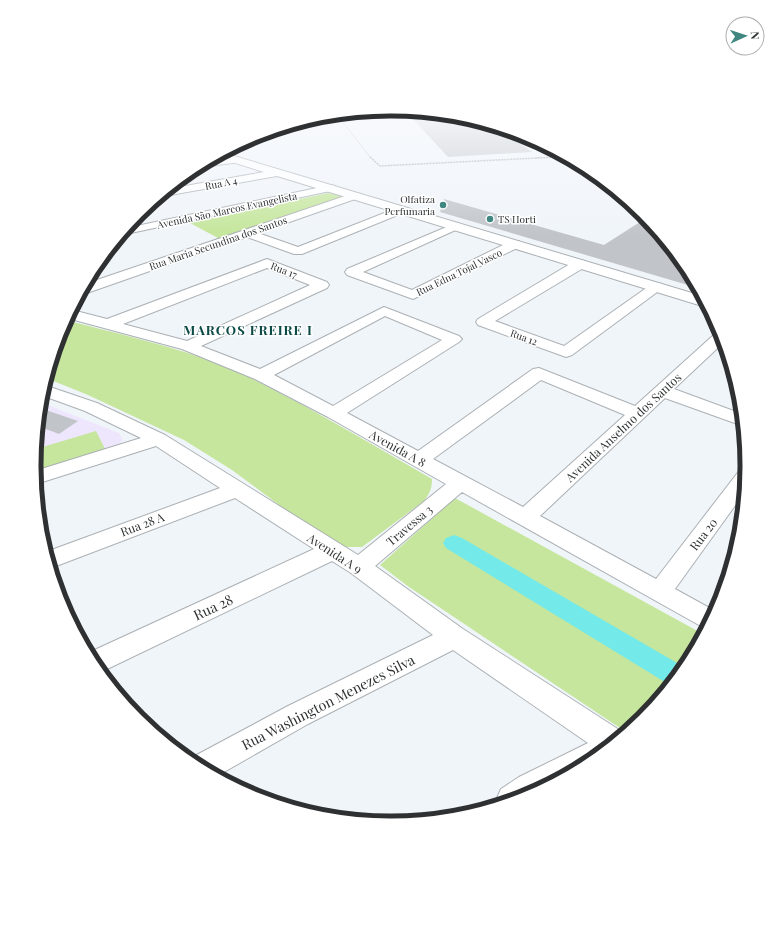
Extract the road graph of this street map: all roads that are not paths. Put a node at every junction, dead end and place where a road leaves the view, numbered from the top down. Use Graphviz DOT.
graph roads {
  1 [pos="228,157"];
  2 [pos="237,160"];
  3 [pos="215,163"];
  4 [pos="280,172"];
  5 [pos="331,188"];
  6 [pos="175,192"];
  7 [pos="354,196"];
  8 [pos="401,210"];
  9 [pos="174,222"];
  10 [pos="456,226"];
  11 [pos="133,230"];
  12 [pos="193,231"];
  13 [pos="247,232"];
  14 [pos="206,236"];
  15 [pos="127,238"];
  16 [pos="219,242"];
  17 [pos="515,244"];
  18 [pos="298,251"];
  19 [pos="267,263"];
  20 [pos="580,264"];
  21 [pos="91,287"];
  22 [pos="657,287"];
  23 [pos="698,300"];
  24 [pos="75,315"];
  25 [pos="108,324"];
  26 [pos="716,341"];
  27 [pos="188,346"];
  28 [pos="261,375"];
  29 [pos="662,391"];
  30 [pos="49,392"];
  31 [pos="334,413"];
  32 [pos="637,414"];
  33 [pos="737,419"];
  34 [pos="158,439"];
  35 [pos="419,460"];
  36 [pos="41,476"];
  37 [pos="460,483"];
  38 [pos="739,485"];
  39 [pos="237,489"];
  40 [pos="525,518"];
  41 [pos="332,551"];
  42 [pos="54,558"];
  43 [pos="359,567"];
  44 [pos="660,592"];
  45 [pos="706,617"];
  46 [pos="454,638"];
  47 [pos="100,660"];
  48 [pos="608,739"];
  49 [pos="208,764"];
  1 -- 2 [label="street"];
  2 -- 3 [label="street"];
  2 -- 4 [label="street"];
  4 -- 5 [label="street"];
  4 -- 6 [label="street, Rua A 4"];
  5 -- 7 [label="street"];
  5 -- 9 [label="street, Avenida São Marcos Evangelista"];
  7 -- 8 [label="street"];
  7 -- 13 [label="street, Rua Maria Secundina dos Santos"];
  8 -- 10 [label="street"];
  8 -- 18 [label="street"];
  9 -- 11 [label="street, Avenida São Marcos Evangelista"];
  9 -- 12 [label="street"];
  9 -- 15 [label="street"];
  10 -- 17 [label="street"];
  10 -- 17 [label="street, Rua Edna Tojal Vasco"];
  13 -- 16 [label="street, Rua Maria Secundina dos Santos"];
  13 -- 18 [label="street"];
  14 -- 16 [label="street"];
  16 -- 21 [label="street, Rua Maria Secundina dos Santos"];
  17 -- 20 [label="street"];
  18 -- 19 [label="street"];
  19 -- 25 [label="street, Rua 17"];
  19 -- 27 [label="street, Rua 17"];
  20 -- 22 [label="street"];
  20 -- 22 [label="street, Rua 12"];
  22 -- 23 [label="street"];
  24 -- 25 [label="street, Avenida A 8"];
  25 -- 27 [label="street, Avenida A 8"];
  26 -- 29 [label="street, Avenida Anselmo dos Santos"];
  27 -- 28 [label="street, Avenida A 8"];
  28 -- 31 [label="street, Avenida A 8"];
  28 -- 31 [label="street"];
  29 -- 32 [label="street, Avenida Anselmo dos Santos"];
  29 -- 33 [label="street"];
  30 -- 34 [label="street, Avenida A 9"];
  31 -- 35 [label="street, Avenida A 8"];
  32 -- 35 [label="street"];
  32 -- 40 [label="street, Avenida Anselmo dos Santos"];
  34 -- 36 [label="street"];
  34 -- 39 [label="street, Avenida A 9"];
  35 -- 37 [label="street, Avenida A 8"];
  37 -- 40 [label="street, Avenida A 8"];
  37 -- 43 [label="street, Travessa 3"];
  38 -- 44 [label="street, Rua 20"];
  39 -- 41 [label="street, Avenida A 9"];
  39 -- 42 [label="street, Rua 28 A"];
  40 -- 44 [label="street, Avenida A 8"];
  41 -- 43 [label="street, Avenida A 9"];
  41 -- 47 [label="street, Rua 28"];
  43 -- 46 [label="street, Avenida A 9"];
  44 -- 45 [label="street, Avenida A 8"];
  46 -- 48 [label="street, Avenida A 9"];
  46 -- 49 [label="street, Rua Washington Menezes Silva"];
}
